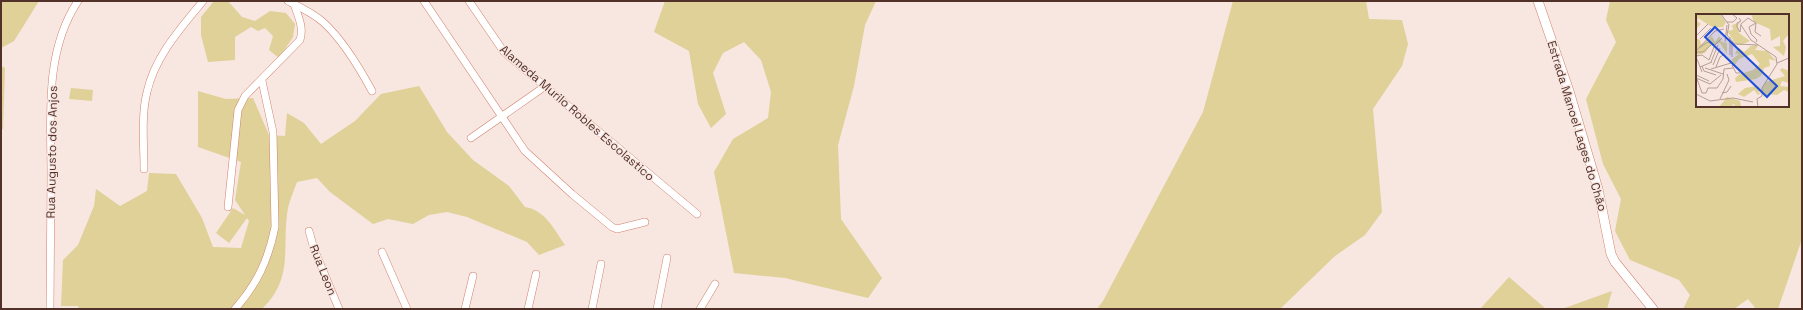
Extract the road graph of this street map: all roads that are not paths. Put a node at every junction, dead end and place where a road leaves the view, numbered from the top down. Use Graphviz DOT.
graph roads {
  1 [pos="78,1"];
  2 [pos="203,1"];
  3 [pos="424,1"];
  4 [pos="469,1"];
  5 [pos="1538,1"];
  6 [pos="291,2"];
  7 [pos="262,81"];
  8 [pos="544,87"];
  9 [pos="372,91"];
  10 [pos="502,115"];
  11 [pos="470,138"];
  12 [pos="144,168"];
  13 [pos="228,207"];
  14 [pos="697,214"];
  15 [pos="645,222"];
  16 [pos="309,231"];
  17 [pos="382,252"];
  18 [pos="666,258"];
  19 [pos="601,264"];
  20 [pos="536,274"];
  21 [pos="473,276"];
  22 [pos="715,284"];
  23 [pos="50,309"];
  24 [pos="235,309"];
  25 [pos="339,309"];
  26 [pos="406,309"];
  27 [pos="465,309"];
  28 [pos="528,309"];
  29 [pos="592,309"];
  30 [pos="657,309"];
  31 [pos="700,309"];
  32 [pos="1653,309"];
  1 -- 23 [label="street, Rua Augusto dos Anjos"];
  2 -- 12 [label="street"];
  3 -- 10 [label="street"];
  4 -- 8 [label="street, Alameda Murilo Robles Escolastico"];
  5 -- 32 [label="street, Estrada Manoel Lages do Chão"];
  6 -- 7 [label="street"];
  6 -- 9 [label="street"];
  7 -- 13 [label="street"];
  7 -- 24 [label="street"];
  8 -- 10 [label="street"];
  8 -- 14 [label="street, Alameda Murilo Robles Escolastico"];
  10 -- 11 [label="street"];
  10 -- 15 [label="street"];
  16 -- 25 [label="street, Rua Leon"];
  17 -- 26 [label="street"];
  18 -- 30 [label="street"];
  19 -- 29 [label="street"];
  20 -- 28 [label="street"];
  21 -- 27 [label="street"];
  22 -- 31 [label="street"];
}
